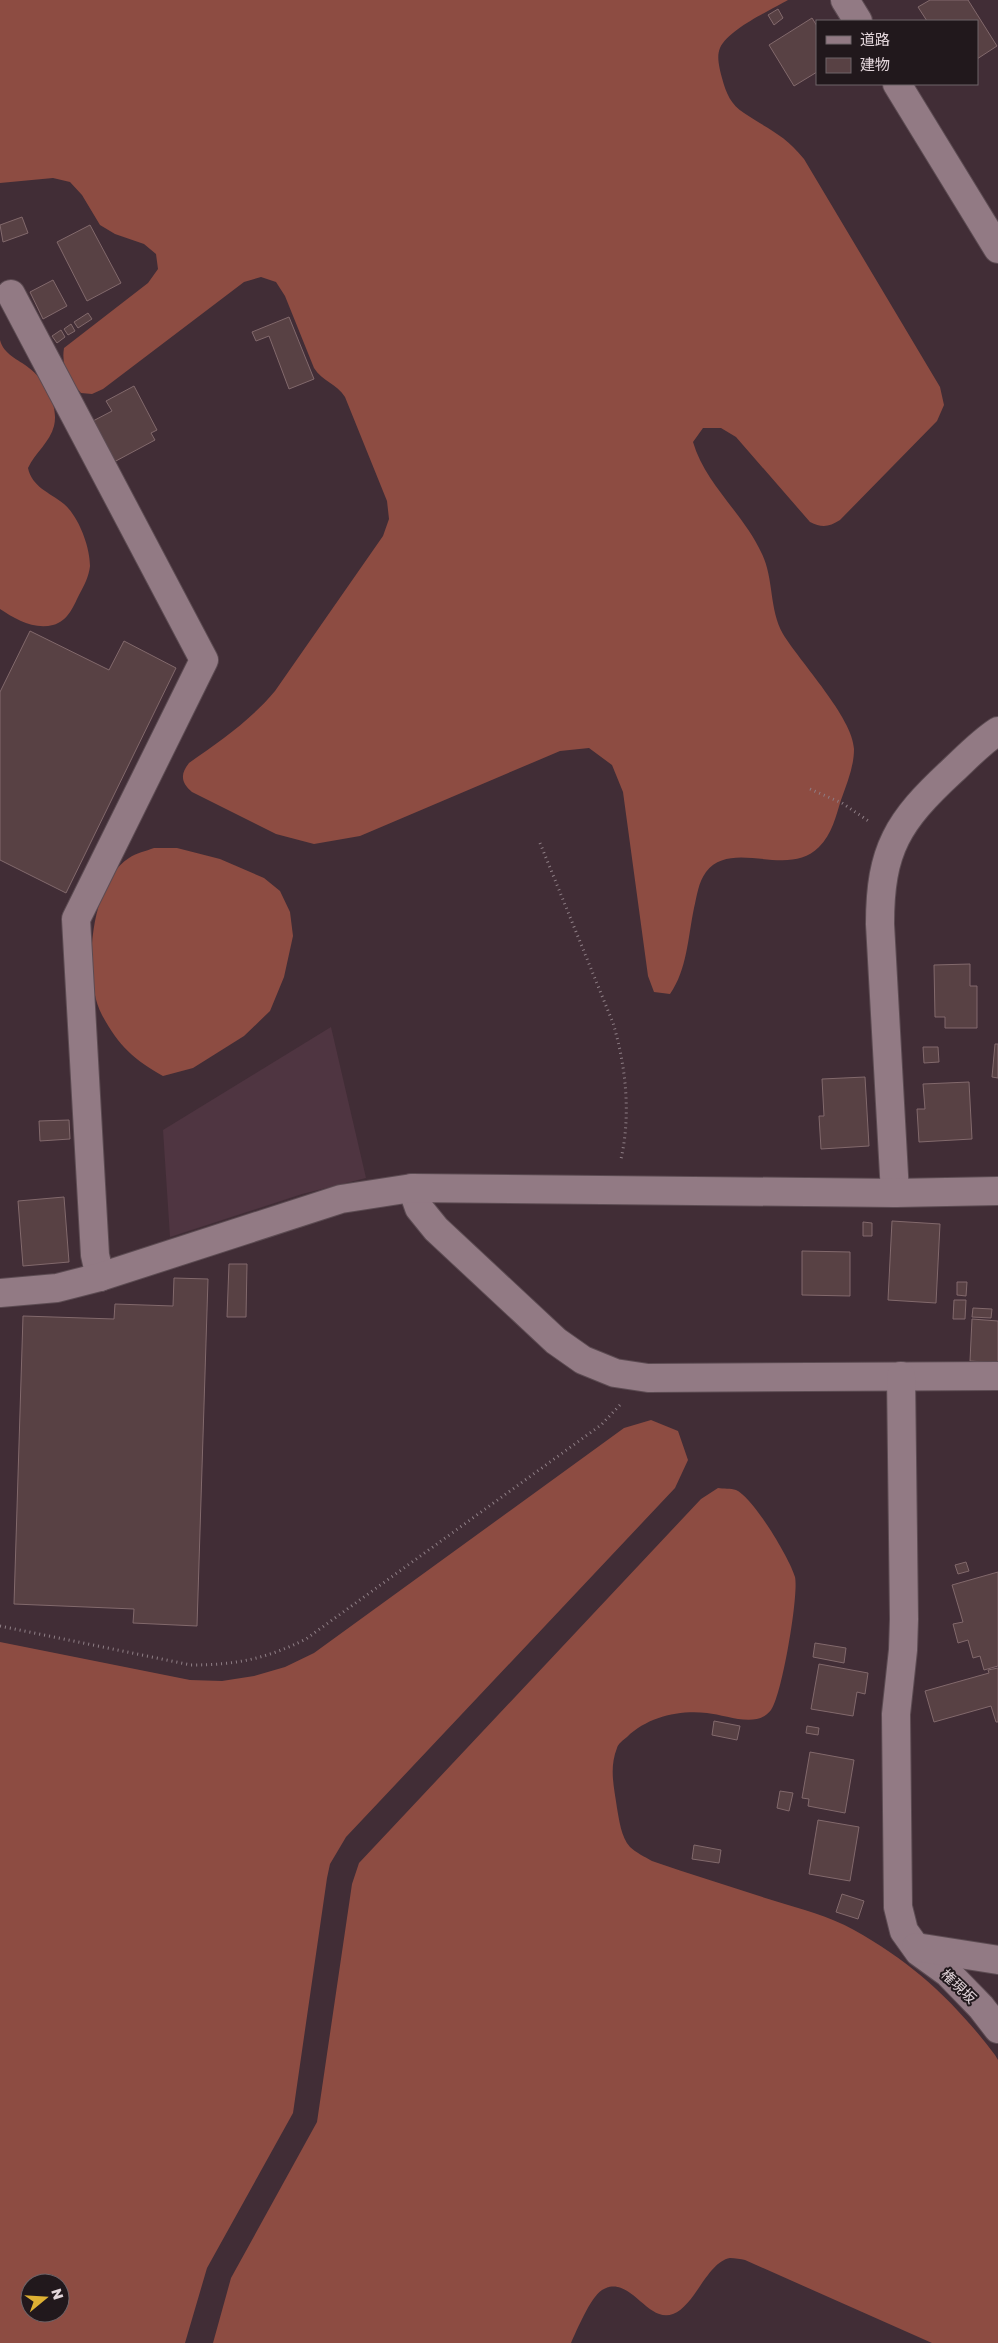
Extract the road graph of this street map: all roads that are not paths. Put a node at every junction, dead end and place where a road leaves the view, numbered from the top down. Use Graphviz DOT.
graph roads {
  1 [pos="845,0"];
  2 [pos="857,20"];
  3 [pos="898,85"];
  4 [pos="998,249"];
  5 [pos="11,294"];
  6 [pos="998,731"];
  7 [pos="412,1188"];
  8 [pos="998,1190"];
  9 [pos="895,1192"];
  10 [pos="100,1277"];
  11 [pos="0,1293"];
  12 [pos="901,1376"];
  13 [pos="998,1376"];
  14 [pos="916,1947"];
  15 [pos="998,1960"];
  16 [pos="998,2029"];
  1 -- 2 [label="street"];
  3 -- 4 [label="street"];
  5 -- 10 [label="street"];
  6 -- 9 [label="street"];
  7 -- 9 [label="street"];
  7 -- 10 [label="street"];
  7 -- 12 [label="street"];
  8 -- 9 [label="street"];
  10 -- 11 [label="street"];
  12 -- 13 [label="street"];
  12 -- 14 [label="street, 権現坂"];
  14 -- 15 [label="street"];
  14 -- 16 [label="street, 権現坂"];
}
